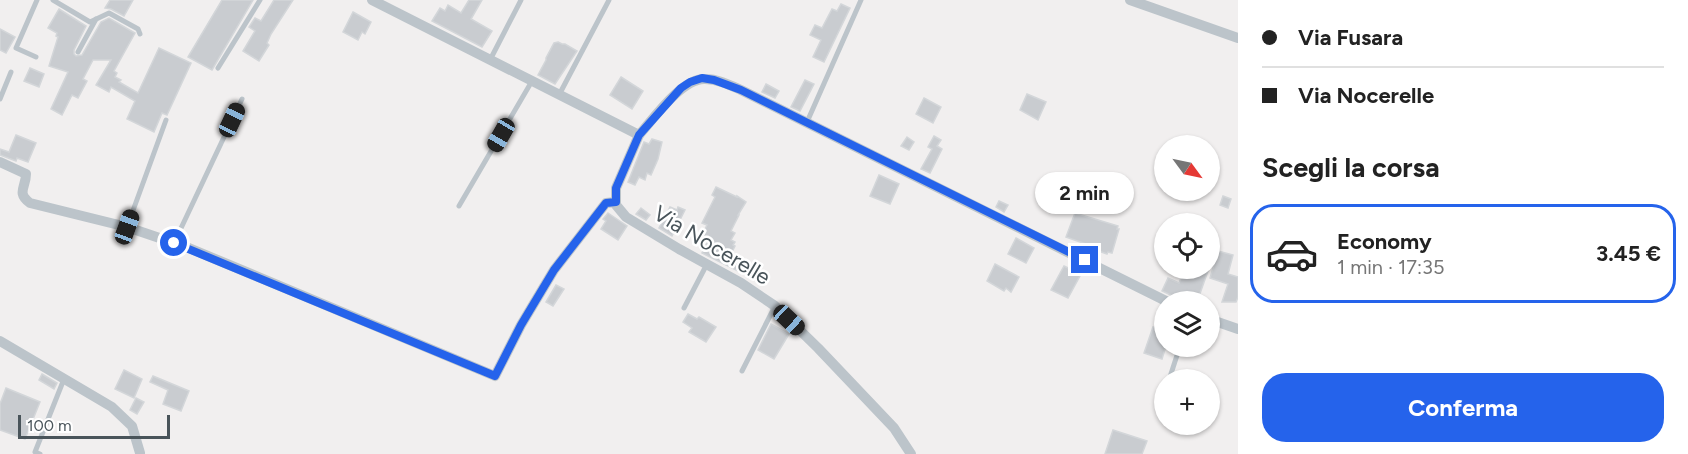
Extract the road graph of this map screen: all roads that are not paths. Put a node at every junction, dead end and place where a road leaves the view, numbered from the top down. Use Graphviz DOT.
graph roads {
  1 [pos="37,0"];
  2 [pos="53,0"];
  3 [pos="260,0"];
  4 [pos="372,0"];
  5 [pos="521,0"];
  6 [pos="609,0"];
  7 [pos="861,0"];
  8 [pos="1130,0"];
  9 [pos="97,18"];
  10 [pos="140,34"];
  11 [pos="1238,38"];
  12 [pos="78,52"];
  13 [pos="36,57"];
  14 [pos="490,60"];
  15 [pos="218,68"];
  16 [pos="11,72"];
  17 [pos="532,81"];
  18 [pos="559,95"];
  19 [pos="0,99"];
  20 [pos="242,99"];
  21 [pos="166,120"];
  22 [pos="807,122"];
  23 [pos="639,135"];
  24 [pos="0,162"];
  25 [pos="616,202"];
  26 [pos="459,206"];
  27 [pos="127,227"];
  28 [pos="174,243"];
  29 [pos="707,264"];
  30 [pos="1154,295"];
  31 [pos="775,306"];
  32 [pos="684,308"];
  33 [pos="1220,323"];
  34 [pos="1238,329"];
  35 [pos="0,341"];
  36 [pos="742,371"];
  37 [pos="64,378"];
  38 [pos="40,454"];
  39 [pos="141,454"];
  40 [pos="911,454"];
  1 -- 13 [label="lane"];
  2 -- 9 [label="lane"];
  3 -- 15 [label="lane"];
  4 -- 14 [label="street"];
  5 -- 14 [label="lane"];
  6 -- 18 [label="lane"];
  7 -- 22 [label="lane"];
  8 -- 11 [label="street"];
  9 -- 10 [label="lane"];
  9 -- 12 [label="lane"];
  14 -- 17 [label="street"];
  16 -- 19 [label="lane"];
  17 -- 18 [label="street"];
  17 -- 26 [label="lane"];
  18 -- 23 [label="street"];
  20 -- 28 [label="lane"];
  21 -- 27 [label="lane"];
  22 -- 23 [label="street"];
  22 -- 30 [label="street"];
  23 -- 25 [label="street"];
  24 -- 27 [label="street"];
  25 -- 28 [label="street"];
  25 -- 29 [label="street, Via Nocerelle"];
  27 -- 28 [label="street"];
  29 -- 31 [label="street, Via Nocerelle"];
  29 -- 32 [label="lane"];
  31 -- 36 [label="lane"];
  31 -- 40 [label="street, Via Nocerelle"];
  33 -- 34 [label="street"];
  35 -- 37 [label="street"];
  37 -- 38 [label="lane"];
  37 -- 39 [label="street"];
}
